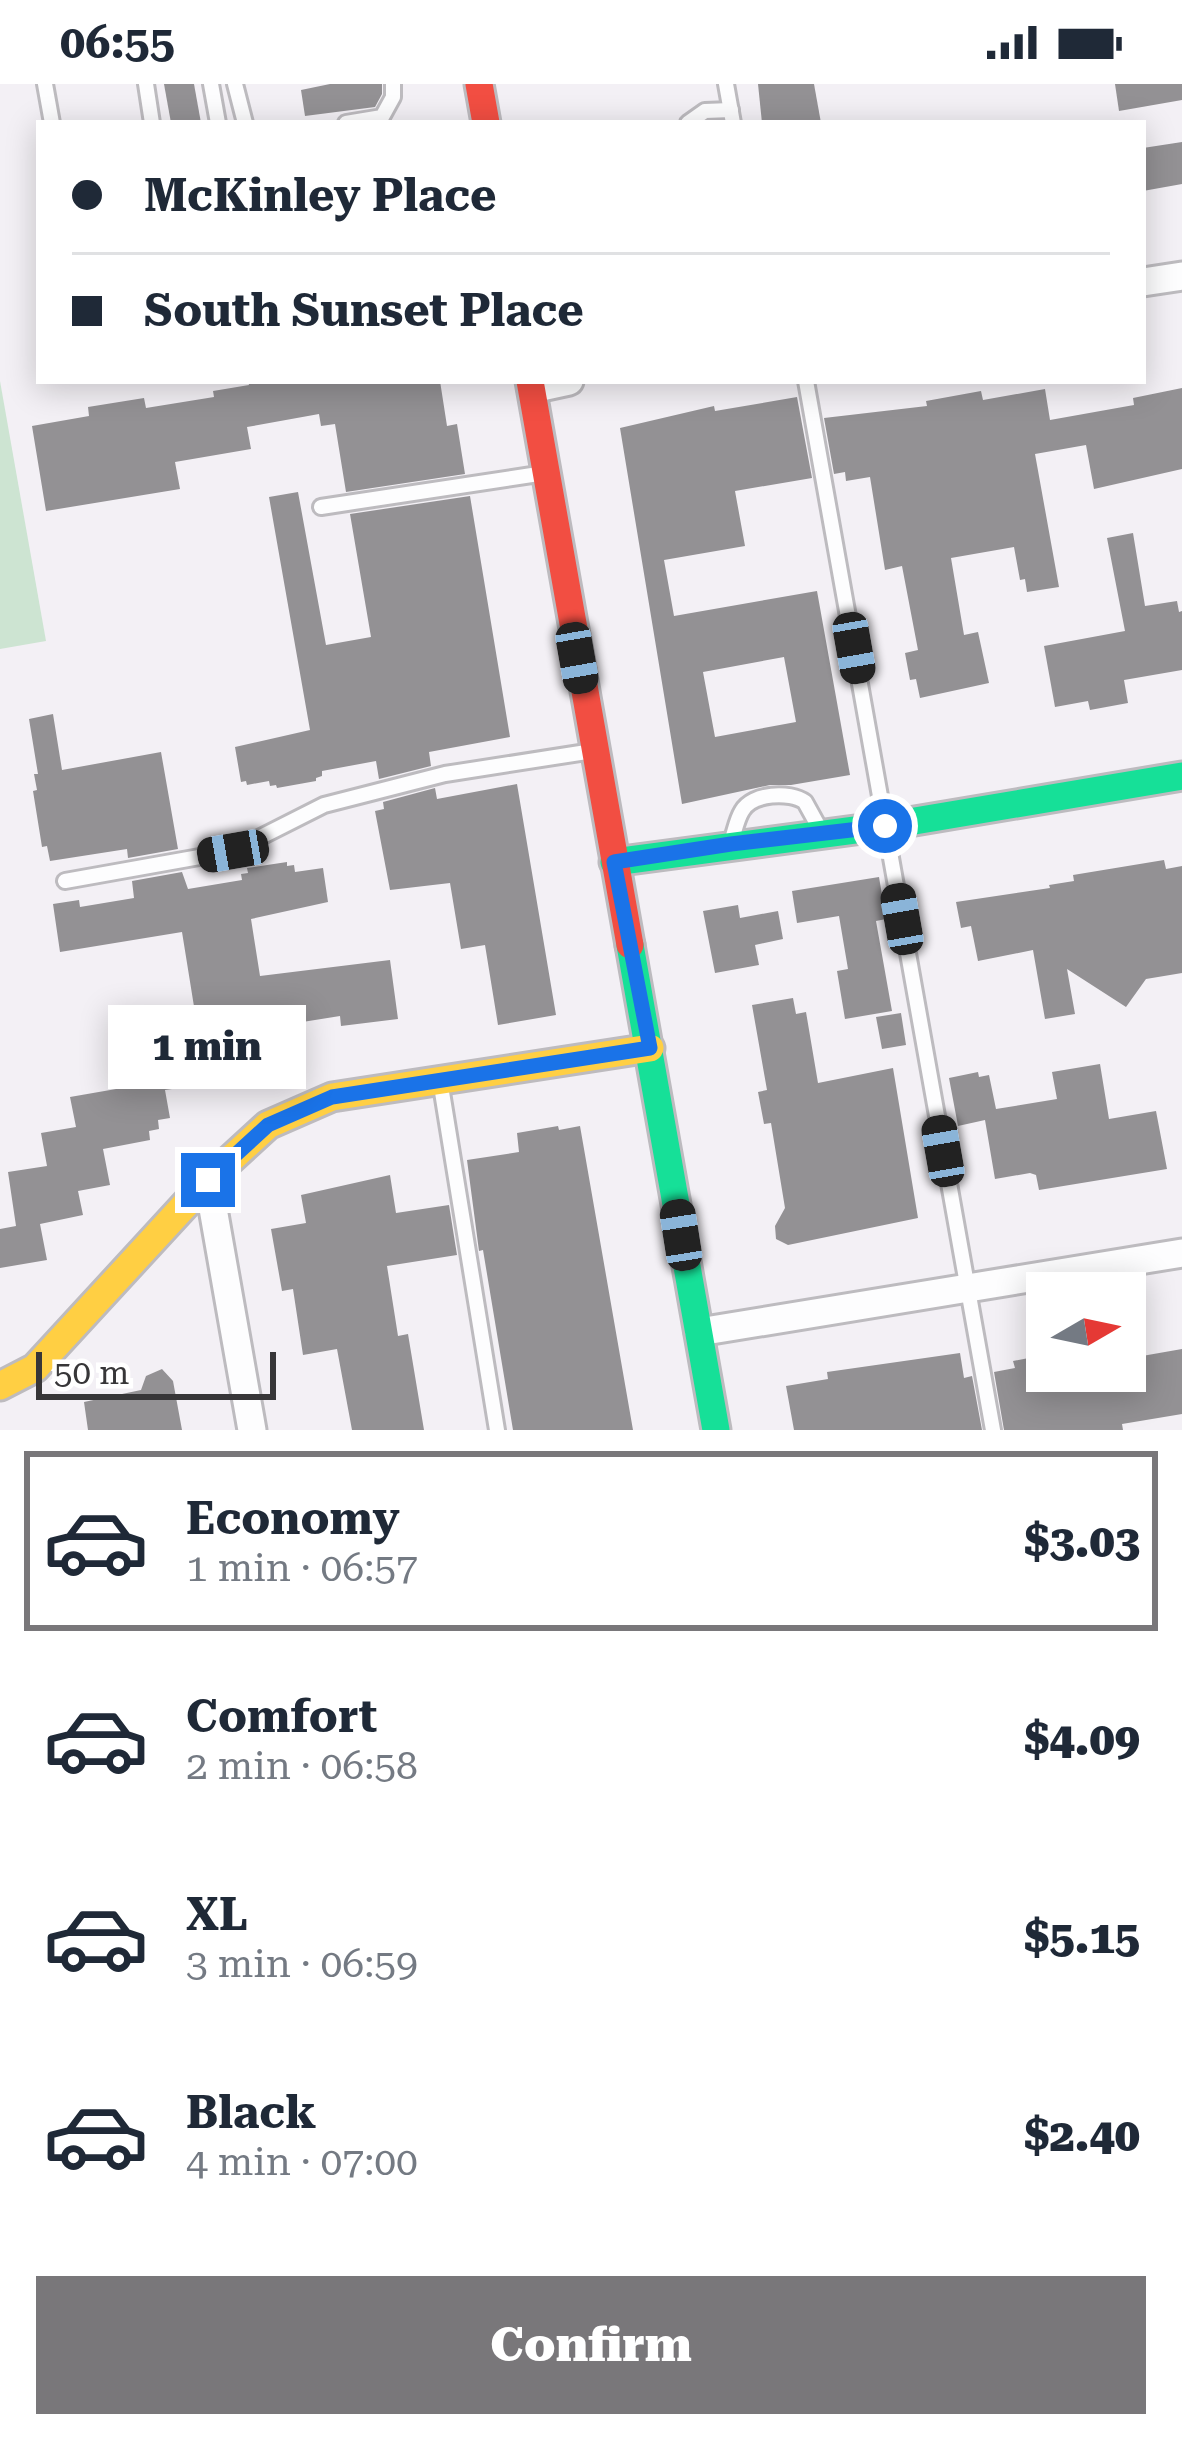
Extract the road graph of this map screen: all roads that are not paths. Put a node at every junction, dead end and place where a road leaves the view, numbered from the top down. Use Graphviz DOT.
graph roads {
  1 [pos="44,84"];
  2 [pos="146,84"];
  3 [pos="211,84"];
  4 [pos="236,84"];
  5 [pos="393,84"];
  6 [pos="479,84"];
  7 [pos="726,84"];
  8 [pos="732,116"];
  9 [pos="51,120"];
  10 [pos="152,120"];
  11 [pos="217,120"];
  12 [pos="244,120"];
  13 [pos="364,120"];
  14 [pos="484,120"];
  15 [pos="692,120"];
  16 [pos="1182,276"];
  17 [pos="1146,282"];
  18 [pos="807,384"];
  19 [pos="531,385"];
  20 [pos="544,472"];
  21 [pos="321,507"];
  22 [pos="593,751"];
  23 [pos="1182,776"];
  24 [pos="885,826"];
  25 [pos="824,836"];
  26 [pos="731,844"];
  27 [pos="614,862"];
  28 [pos="65,881"];
  29 [pos="650,1048"];
  30 [pos="440,1080"];
  31 [pos="208,1180"];
  32 [pos="1182,1253"];
  33 [pos="968,1291"];
  34 [pos="699,1332"];
  35 [pos="0,1386"];
  36 [pos="252,1430"];
  37 [pos="497,1430"];
  38 [pos="716,1430"];
  39 [pos="993,1430"];
  1 -- 9 [label="lane"];
  2 -- 10 [label="lane"];
  3 -- 11 [label="lane"];
  4 -- 12 [label="lane"];
  5 -- 13 [label="lane"];
  6 -- 14 [label="street"];
  7 -- 8 [label="lane"];
  8 -- 15 [label="lane"];
  16 -- 17 [label="street"];
  18 -- 24 [label="lane"];
  19 -- 20 [label="street"];
  20 -- 21 [label="lane"];
  20 -- 22 [label="street"];
  22 -- 27 [label="street"];
  22 -- 28 [label="lane"];
  23 -- 24 [label="street"];
  24 -- 25 [label="street"];
  24 -- 33 [label="lane"];
  25 -- 26 [label="street"];
  25 -- 26 [label="lane"];
  26 -- 27 [label="street"];
  27 -- 29 [label="street"];
  29 -- 30 [label="street"];
  29 -- 34 [label="street"];
  30 -- 31 [label="street"];
  30 -- 37 [label="lane"];
  31 -- 35 [label="street"];
  31 -- 36 [label="street"];
  32 -- 33 [label="street"];
  33 -- 34 [label="street"];
  33 -- 39 [label="lane"];
  34 -- 38 [label="street"];
}
